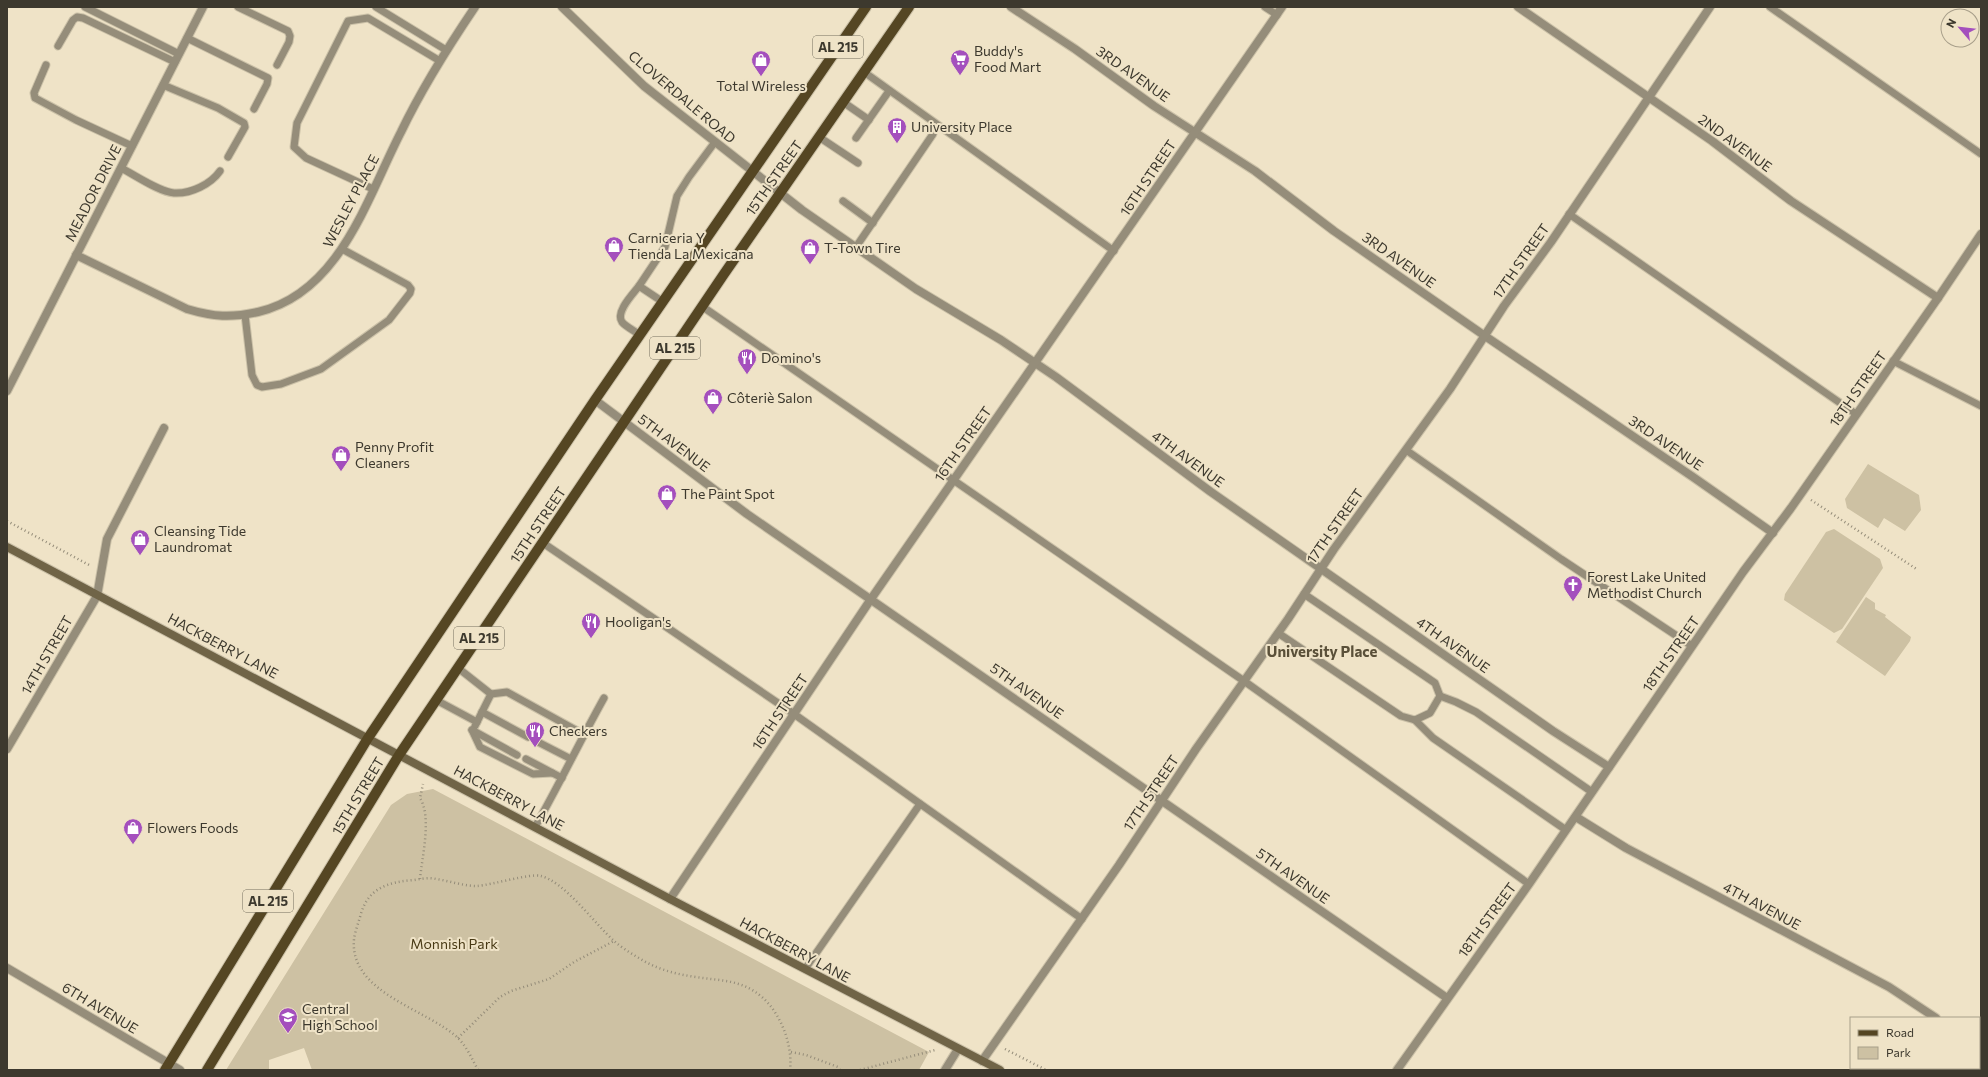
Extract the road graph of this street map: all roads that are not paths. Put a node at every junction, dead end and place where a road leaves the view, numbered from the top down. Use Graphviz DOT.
graph roads {
  1 [pos="85,7"];
  2 [pos="203,7"];
  3 [pos="238,7"];
  4 [pos="376,7"];
  5 [pos="475,7"];
  6 [pos="562,7"];
  7 [pos="866,7"];
  8 [pos="909,7"];
  9 [pos="1011,7"];
  10 [pos="1265,7"];
  11 [pos="1282,7"];
  12 [pos="1518,7"];
  13 [pos="1710,7"];
  14 [pos="1770,7"];
  15 [pos="1276,15"];
  16 [pos="187,38"];
  17 [pos="58,46"];
  18 [pos="446,50"];
  19 [pos="179,54"];
  20 [pos="440,61"];
  21 [pos="175,62"];
  22 [pos="46,65"];
  23 [pos="277,65"];
  24 [pos="864,72"];
  25 [pos="163,85"];
  26 [pos="889,91"];
  27 [pos="1649,98"];
  28 [pos="843,102"];
  29 [pos="254,109"];
  30 [pos="869,120"];
  31 [pos="1196,132"];
  32 [pos="933,134"];
  33 [pos="819,137"];
  34 [pos="856,138"];
  35 [pos="715,142"];
  36 [pos="132,146"];
  37 [pos="1981,154"];
  38 [pos="228,157"];
  39 [pos="858,162"];
  40 [pos="121,168"];
  41 [pos="220,171"];
  42 [pos="752,172"];
  43 [pos="373,189"];
  44 [pos="780,193"];
  45 [pos="843,202"];
  46 [pos="1569,214"];
  47 [pos="873,223"];
  48 [pos="1981,234"];
  49 [pos="856,248"];
  50 [pos="342,249"];
  51 [pos="1114,251"];
  52 [pos="76,255"];
  53 [pos="639,286"];
  54 [pos="1938,298"];
  55 [pos="663,302"];
  56 [pos="703,307"];
  57 [pos="245,315"];
  58 [pos="640,335"];
  59 [pos="1485,336"];
  60 [pos="1893,361"];
  61 [pos="1035,365"];
  62 [pos="7,391"];
  63 [pos="595,400"];
  64 [pos="1981,406"];
  65 [pos="1856,414"];
  66 [pos="625,422"];
  67 [pos="164,428"];
  68 [pos="1406,450"];
  69 [pos="953,480"];
  70 [pos="1773,533"];
  71 [pos="543,543"];
  72 [pos="7,547"];
  73 [pos="1321,569"];
  74 [pos="1304,594"];
  75 [pos="97,596"];
  76 [pos="871,599"];
  77 [pos="1278,633"];
  78 [pos="1692,646"];
  79 [pos="458,668"];
  80 [pos="1244,681"];
  81 [pos="491,694"];
  82 [pos="1440,696"];
  83 [pos="604,698"];
  84 [pos="436,700"];
  85 [pos="482,712"];
  86 [pos="794,714"];
  87 [pos="1415,720"];
  88 [pos="477,722"];
  89 [pos="472,730"];
  90 [pos="583,734"];
  91 [pos="528,737"];
  92 [pos="368,738"];
  93 [pos="536,741"];
  94 [pos="7,749"];
  95 [pos="399,755"];
  96 [pos="517,755"];
  97 [pos="571,759"];
  98 [pos="526,760"];
  99 [pos="1609,767"];
  100 [pos="552,773"];
  101 [pos="562,778"];
  102 [pos="1592,792"];
  103 [pos="1162,799"];
  104 [pos="920,804"];
  105 [pos="1576,817"];
  106 [pos="535,827"];
  107 [pos="1566,830"];
  108 [pos="1529,884"];
  109 [pos="670,899"];
  110 [pos="1082,919"];
  111 [pos="7,968"];
  112 [pos="805,969"];
  113 [pos="1447,998"];
  114 [pos="1934,1017"];
  115 [pos="954,1048"];
  116 [pos="982,1060"];
  117 [pos="167,1067"];
  118 [pos="180,1070"];
  119 [pos="207,1070"];
  120 [pos="945,1070"];
  121 [pos="1000,1070"];
  122 [pos="1397,1070"];
  1 -- 19 [label="lane"];
  2 -- 16 [label="street, MEADOR DRIVE"];
  3 -- 23 [label="lane"];
  4 -- 18 [label="lane"];
  5 -- 18 [label="street, WESLEY PLACE"];
  6 -- 35 [label="street, CLOVERDALE ROAD"];
  7 -- 42 [label="main road, 15TH STREET / AL 215"];
  8 -- 24 [label="main road, 15TH STREET / AL 215"];
  9 -- 31 [label="street, 3RD AVENUE"];
  10 -- 15 [label="lane"];
  11 -- 15 [label="street, 16TH STREET"];
  12 -- 27 [label="street, 2ND AVENUE"];
  13 -- 27 [label="street, 17TH STREET"];
  14 -- 37 [label="lane"];
  15 -- 31 [label="street, 16TH STREET"];
  16 -- 19 [label="street, MEADOR DRIVE"];
  16 -- 29 [label="lane"];
  17 -- 21 [label="lane"];
  18 -- 20 [label="street, WESLEY PLACE"];
  19 -- 21 [label="street, MEADOR DRIVE"];
  20 -- 43 [label="street, WESLEY PLACE"];
  20 -- 43 [label="lane"];
  21 -- 25 [label="street, MEADOR DRIVE"];
  22 -- 36 [label="lane"];
  24 -- 26 [label="lane"];
  24 -- 28 [label="main road, 15TH STREET / AL 215"];
  25 -- 36 [label="street, MEADOR DRIVE"];
  25 -- 38 [label="lane"];
  26 -- 30 [label="lane"];
  26 -- 51 [label="lane"];
  27 -- 46 [label="street, 17TH STREET"];
  27 -- 54 [label="street, 2ND AVENUE"];
  28 -- 30 [label="lane"];
  28 -- 33 [label="main road, 15TH STREET / AL 215"];
  30 -- 34 [label="lane"];
  31 -- 51 [label="street, 16TH STREET"];
  31 -- 59 [label="street, 3RD AVENUE"];
  32 -- 47 [label="lane"];
  33 -- 39 [label="lane"];
  33 -- 44 [label="main road, 15TH STREET / AL 215"];
  35 -- 42 [label="street, CLOVERDALE ROAD"];
  35 -- 53 [label="lane"];
  36 -- 40 [label="street, MEADOR DRIVE"];
  40 -- 41 [label="lane"];
  40 -- 52 [label="street, MEADOR DRIVE"];
  42 -- 44 [label="street, 4TH AVENUE"];
  42 -- 55 [label="main road, 15TH STREET / AL 215"];
  43 -- 50 [label="street, WESLEY PLACE"];
  44 -- 49 [label="street, 4TH AVENUE"];
  44 -- 56 [label="main road, 15TH STREET / AL 215"];
  45 -- 47 [label="lane"];
  46 -- 59 [label="street, 17TH STREET"];
  46 -- 65 [label="lane"];
  47 -- 49 [label="lane"];
  48 -- 54 [label="street, 18TH STREET"];
  49 -- 61 [label="street, 4TH AVENUE"];
  50 -- 57 [label="street, WESLEY PLACE"];
  50 -- 57 [label="lane"];
  51 -- 61 [label="street, 16TH STREET"];
  52 -- 57 [label="street, WESLEY PLACE"];
  52 -- 62 [label="street, MEADOR DRIVE"];
  53 -- 55 [label="lane"];
  53 -- 58 [label="lane"];
  54 -- 60 [label="street, 18TH STREET"];
  55 -- 58 [label="main road, 15TH STREET / AL 215"];
  56 -- 66 [label="main road, 15TH STREET / AL 215"];
  56 -- 69 [label="lane"];
  58 -- 63 [label="main road, 15TH STREET / AL 215"];
  59 -- 68 [label="street, 17TH STREET"];
  59 -- 70 [label="street, 3RD AVENUE"];
  60 -- 64 [label="lane"];
  60 -- 65 [label="street, 18TH STREET"];
  61 -- 69 [label="street, 16TH STREET"];
  61 -- 73 [label="street, 4TH AVENUE"];
  63 -- 66 [label="street, 5TH AVENUE"];
  63 -- 92 [label="main road, 15TH STREET / AL 215"];
  65 -- 70 [label="street, 18TH STREET"];
  66 -- 71 [label="main road, 15TH STREET / AL 215"];
  66 -- 76 [label="street, 5TH AVENUE"];
  67 -- 75 [label="street, 14TH STREET"];
  68 -- 73 [label="street, 17TH STREET"];
  68 -- 78 [label="lane"];
  69 -- 76 [label="street, 16TH STREET"];
  69 -- 80 [label="lane"];
  70 -- 78 [label="street, 18TH STREET"];
  71 -- 79 [label="main road, 15TH STREET / AL 215"];
  71 -- 86 [label="lane"];
  72 -- 75 [label="main road, HACKBERRY LANE"];
  73 -- 74 [label="street, 17TH STREET"];
  73 -- 99 [label="street, 4TH AVENUE"];
  74 -- 77 [label="street, 17TH STREET"];
  74 -- 82 [label="lane"];
  75 -- 92 [label="main road, HACKBERRY LANE"];
  75 -- 94 [label="street, 14TH STREET"];
  76 -- 86 [label="street, 16TH STREET"];
  76 -- 103 [label="street, 5TH AVENUE"];
  77 -- 80 [label="street, 17TH STREET"];
  77 -- 87 [label="lane"];
  78 -- 99 [label="street, 18TH STREET"];
  79 -- 81 [label="lane"];
  79 -- 84 [label="main road, 15TH STREET / AL 215"];
  80 -- 103 [label="street, 17TH STREET"];
  80 -- 108 [label="lane"];
  81 -- 85 [label="lane"];
  81 -- 90 [label="lane"];
  82 -- 87 [label="lane"];
  82 -- 102 [label="lane"];
  83 -- 90 [label="lane"];
  84 -- 88 [label="lane"];
  84 -- 95 [label="main road, 15TH STREET / AL 215"];
  85 -- 88 [label="lane"];
  85 -- 91 [label="lane"];
  86 -- 104 [label="lane"];
  86 -- 109 [label="street, 16TH STREET"];
  87 -- 107 [label="lane"];
  88 -- 89 [label="lane"];
  89 -- 96 [label="lane"];
  89 -- 100 [label="lane"];
  90 -- 97 [label="lane"];
  92 -- 95 [label="main road, HACKBERRY LANE"];
  92 -- 117 [label="main road, 15TH STREET / AL 215"];
  93 -- 97 [label="lane"];
  95 -- 106 [label="main road, HACKBERRY LANE"];
  95 -- 119 [label="main road, 15TH STREET / AL 215"];
  97 -- 101 [label="lane"];
  98 -- 100 [label="lane"];
  99 -- 102 [label="street, 18TH STREET"];
  100 -- 101 [label="lane"];
  101 -- 106 [label="lane"];
  102 -- 105 [label="street, 18TH STREET"];
  103 -- 110 [label="street, 17TH STREET"];
  103 -- 113 [label="street, 5TH AVENUE"];
  104 -- 110 [label="lane"];
  104 -- 112 [label="lane"];
  105 -- 107 [label="street, 18TH STREET"];
  105 -- 114 [label="street, 4TH AVENUE"];
  106 -- 109 [label="main road, HACKBERRY LANE"];
  107 -- 108 [label="street, 18TH STREET"];
  108 -- 113 [label="street, 18TH STREET"];
  109 -- 112 [label="main road, HACKBERRY LANE"];
  110 -- 116 [label="street, 17TH STREET"];
  111 -- 117 [label="street, 6TH AVENUE"];
  112 -- 115 [label="main road, HACKBERRY LANE"];
  113 -- 122 [label="street, 18TH STREET"];
  115 -- 116 [label="main road, HACKBERRY LANE"];
  115 -- 120 [label="street"];
  116 -- 121 [label="main road, HACKBERRY LANE"];
  117 -- 118 [label="street, 6TH AVENUE"];
}
